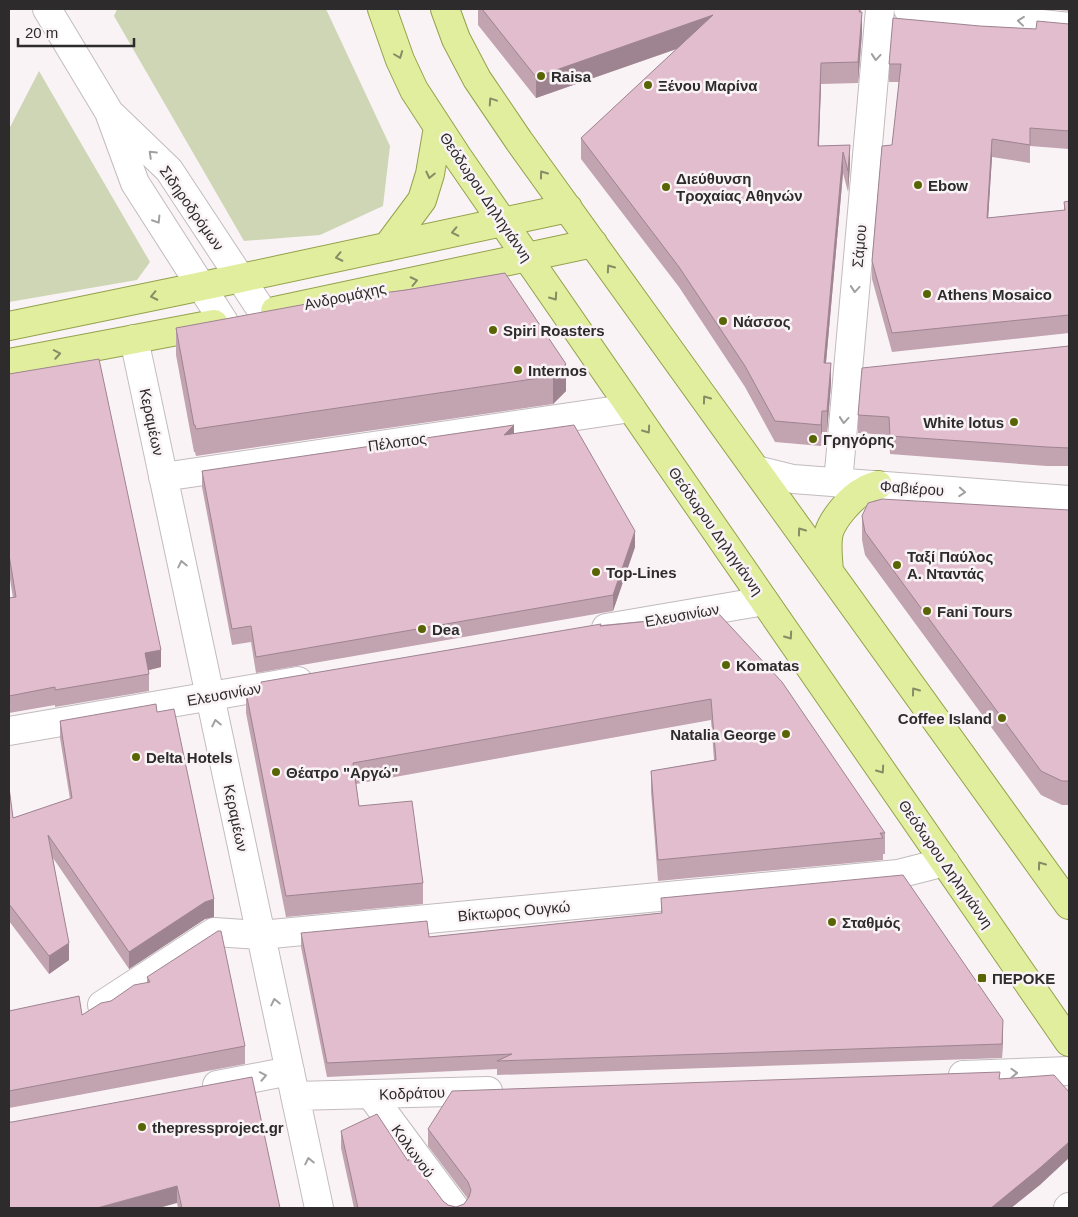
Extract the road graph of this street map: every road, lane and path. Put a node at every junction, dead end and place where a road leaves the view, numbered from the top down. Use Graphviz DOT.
graph roads {
  1 [pos="47,9"];
  2 [pos="382,9"];
  3 [pos="445,9"];
  4 [pos="880,9"];
  5 [pos="908,9"];
  6 [pos="1069,27"];
  7 [pos="109,112"];
  8 [pos="438,127"];
  9 [pos="568,208"];
  10 [pos="502,222"];
  11 [pos="593,243"];
  12 [pos="387,247"];
  13 [pos="526,257"];
  14 [pos="241,278"];
  15 [pos="201,286"];
  16 [pos="264,314"];
  17 [pos="224,322"];
  18 [pos="9,326"];
  19 [pos="134,339"];
  20 [pos="9,363"];
  21 [pos="877,368"];
  22 [pos="848,372"];
  23 [pos="631,408"];
  24 [pos="756,470"];
  25 [pos="163,477"];
  26 [pos="838,483"];
  27 [pos="878,485"];
  28 [pos="1069,500"];
  29 [pos="829,571"];
  30 [pos="764,601"];
  31 [pos="582,632"];
  32 [pos="318,678"];
  33 [pos="210,696"];
  34 [pos="9,731"];
  35 [pos="945,862"];
  36 [pos="1069,905"];
  37 [pos="261,935"];
  38 [pos="102,1005"];
  39 [pos="1069,1042"];
  40 [pos="1069,1071"];
  41 [pos="942,1076"];
  42 [pos="293,1083"];
  43 [pos="193,1090"];
  44 [pos="509,1090"];
  45 [pos="371,1095"];
  46 [pos="319,1208"];
  47 [pos="455,1208"];
  1 -- 7 [label="street, Σιδηροδρόμων"];
  2 -- 8 [label="main road, Θεόδωρου Δηληγιάννη, one-way"];
  9 -- 3 [label="main road, one-way"];
  4 -- 22 [label="street, Σάμου, one-way"];
  6 -- 5 [label="street, one-way"];
  14 -- 7 [label="street, Σιδηροδρόμων, one-way"];
  7 -- 15 [label="street, Σιδηροδρόμων, one-way"];
  8 -- 10 [label="main road, Θεόδωρου Δηληγιάννη"];
  8 -- 12 [label="main road, one-way"];
  9 -- 10 [label="main road"];
  9 -- 11 [label="main road"];
  10 -- 12 [label="main road, one-way"];
  10 -- 13 [label="main road, Θεόδωρου Δηληγιάννη"];
  11 -- 13 [label="main road, Ανδρομάχης"];
  24 -- 11 [label="main road, one-way"];
  12 -- 14 [label="main road, one-way"];
  16 -- 13 [label="main road, Ανδρομάχης, one-way"];
  13 -- 23 [label="main road, Θεόδωρου Δηληγιάννη, one-way"];
  14 -- 15 [label="main road"];
  14 -- 16 [label="street, Σιδηροδρόμων"];
  15 -- 17 [label="street, Σιδηροδρόμων"];
  15 -- 18 [label="main road, one-way"];
  16 -- 17 [label="main road, Ανδρομάχης"];
  17 -- 19 [label="main road, Ανδρομάχης"];
  20 -- 19 [label="main road, Ανδρομάχης, one-way"];
  19 -- 25 [label="street, Κεραμέων"];
  21 -- 22 [label="street"];
  22 -- 26 [label="street, Σάμου, one-way"];
  23 -- 25 [label="street, Πέλοπος"];
  23 -- 30 [label="main road, Θεόδωρου Δηληγιάννη, one-way"];
  24 -- 26 [label="street, Φαβιέρου"];
  29 -- 24 [label="main road, one-way"];
  33 -- 25 [label="street, Κεραμέων, one-way"];
  26 -- 27 [label="street, Φαβιέρου"];
  27 -- 28 [label="street, Φαβιέρου, one-way"];
  27 -- 29 [label="main road"];
  36 -- 29 [label="main road, one-way"];
  30 -- 31 [label="street, Ελευσινίων"];
  30 -- 35 [label="main road, Θεόδωρου Δηληγιάννη, one-way"];
  32 -- 33 [label="street, Ελευσινίων"];
  33 -- 34 [label="street, Ελευσινίων"];
  37 -- 33 [label="street, Κεραμέων, one-way"];
  35 -- 37 [label="street, Βίκτωρος Ουγκώ"];
  35 -- 39 [label="main road, Θεόδωρου Δηληγιάννη"];
  37 -- 38 [label="street, Βίκτωρος Ουγκώ"];
  42 -- 37 [label="street, Κεραμέων, one-way"];
  41 -- 40 [label="street, one-way"];
  43 -- 42 [label="street, Κοδράτου, one-way"];
  42 -- 45 [label="street, Κοδράτου"];
  46 -- 42 [label="street, Κεραμέων, one-way"];
  44 -- 45 [label="street, Κοδράτου"];
  45 -- 47 [label="street, Κολωνού"];
}
